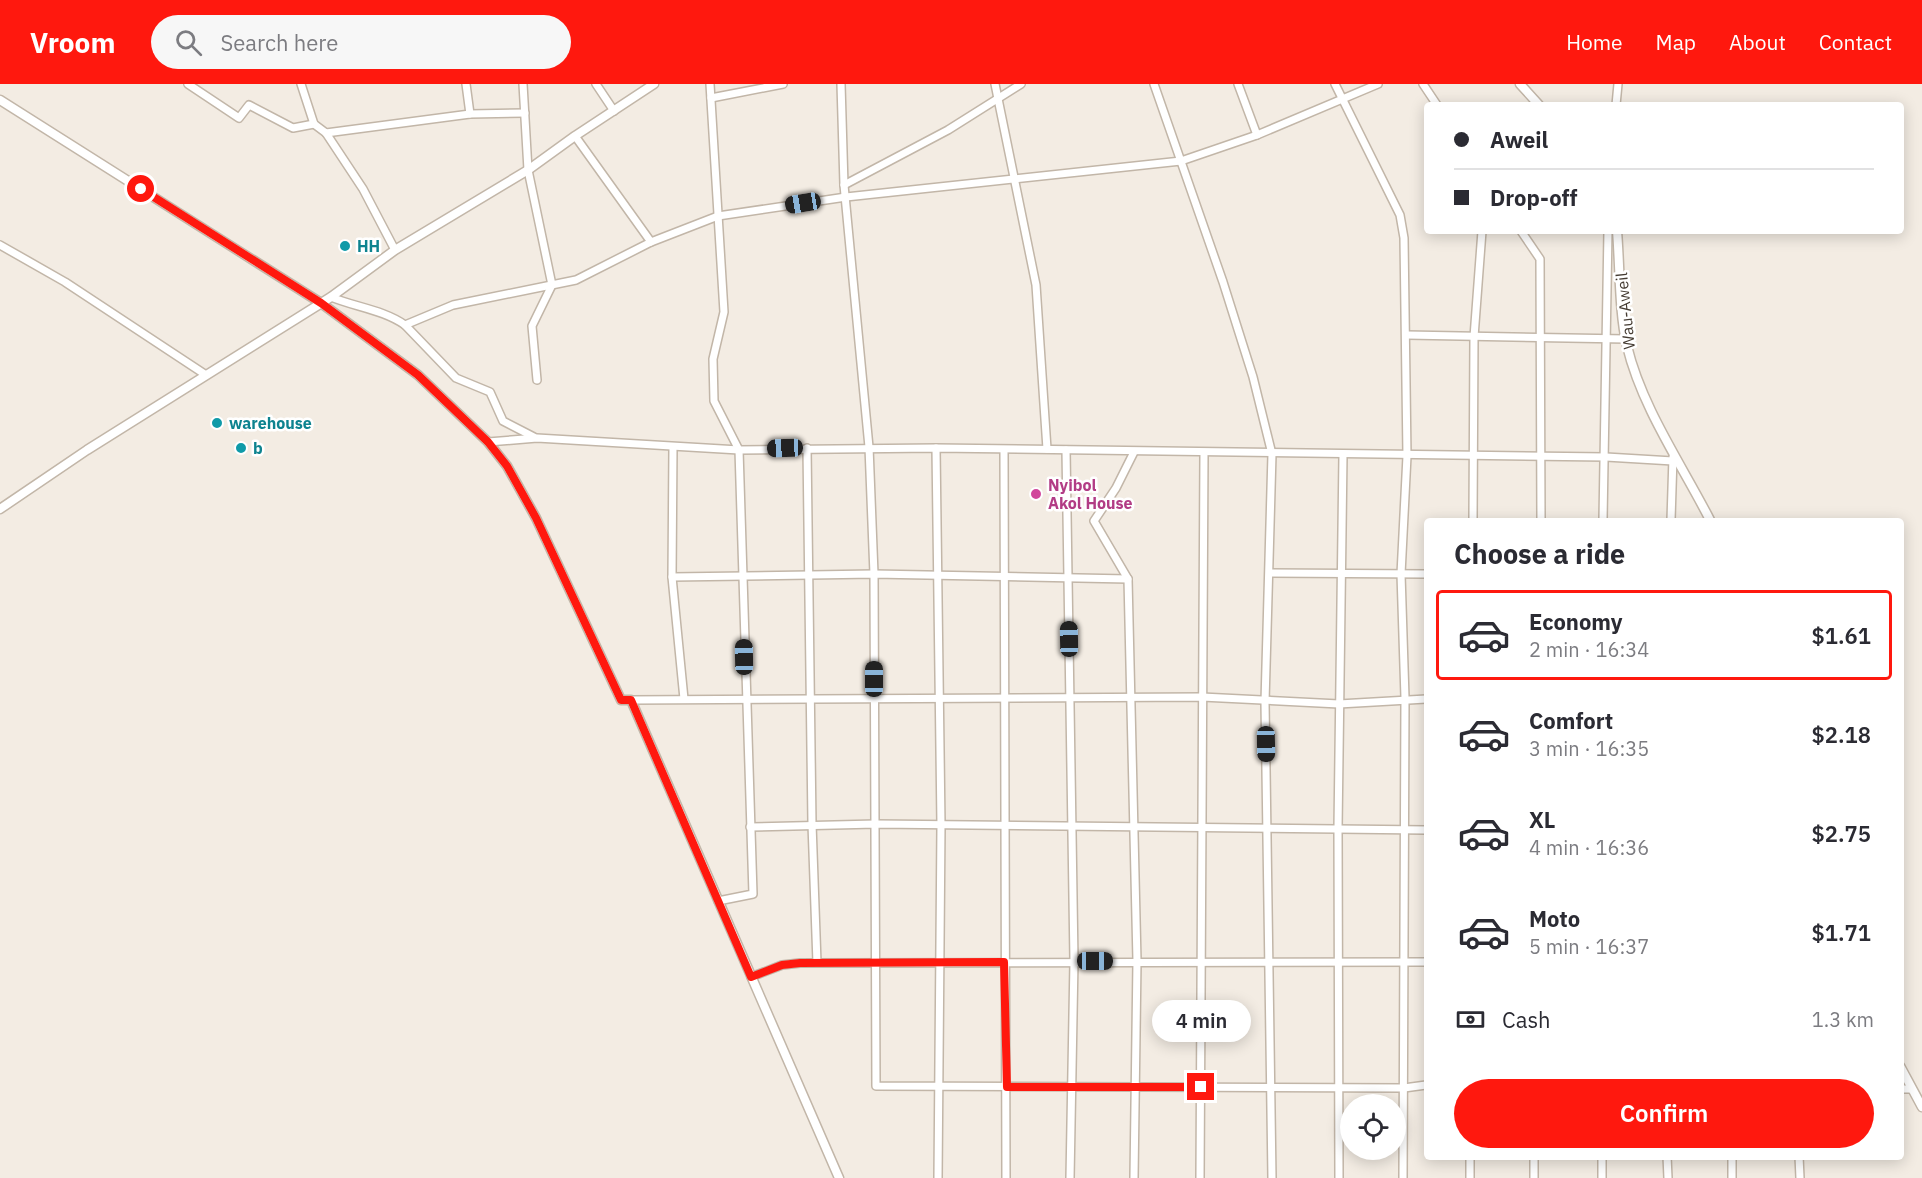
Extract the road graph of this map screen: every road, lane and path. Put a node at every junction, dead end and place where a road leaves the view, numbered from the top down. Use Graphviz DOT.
graph roads {
  1 [pos="188,84"];
  2 [pos="302,84"];
  3 [pos="466,84"];
  4 [pos="523,84"];
  5 [pos="596,84"];
  6 [pos="654,84"];
  7 [pos="710,84"];
  8 [pos="783,84"];
  9 [pos="841,84"];
  10 [pos="996,84"];
  11 [pos="1021,84"];
  12 [pos="1154,84"];
  13 [pos="1238,84"];
  14 [pos="1335,84"];
  15 [pos="1378,84"];
  16 [pos="1423,84"];
  17 [pos="1520,84"];
  18 [pos="1618,84"];
  19 [pos="1000,97"];
  20 [pos="711,98"];
  21 [pos="0,100"];
  22 [pos="1343,101"];
  23 [pos="1435,102"];
  24 [pos="1536,102"];
  25 [pos="1616,102"];
  26 [pos="614,111"];
  27 [pos="525,113"];
  28 [pos="470,114"];
  29 [pos="314,124"];
  30 [pos="326,133"];
  31 [pos="1257,135"];
  32 [pos="575,136"];
  33 [pos="1180,161"];
  34 [pos="528,171"];
  35 [pos="1013,180"];
  36 [pos="844,185"];
  37 [pos="846,197"];
  38 [pos="718,216"];
  39 [pos="1482,234"];
  40 [pos="1523,234"];
  41 [pos="1608,234"];
  42 [pos="1617,234"];
  43 [pos="651,242"];
  44 [pos="0,245"];
  45 [pos="395,250"];
  46 [pos="552,285"];
  47 [pos="331,297"];
  48 [pos="321,303"];
  49 [pos="405,325"];
  50 [pos="1407,335"];
  51 [pos="1474,337"];
  52 [pos="1540,339"];
  53 [pos="1626,339"];
  54 [pos="1605,341"];
  55 [pos="206,375"];
  56 [pos="537,380"];
  57 [pos="537,438"];
  58 [pos="488,442"];
  59 [pos="673,447"];
  60 [pos="869,447"];
  61 [pos="807,448"];
  62 [pos="936,448"];
  63 [pos="1047,449"];
  64 [pos="739,450"];
  65 [pos="1004,450"];
  66 [pos="1066,450"];
  67 [pos="1134,452"];
  68 [pos="1204,453"];
  69 [pos="1272,454"];
  70 [pos="1343,455"];
  71 [pos="1407,456"];
  72 [pos="1474,456"];
  73 [pos="1541,457"];
  74 [pos="1606,457"];
  75 [pos="1673,458"];
  76 [pos="0,509"];
  77 [pos="1473,518"];
  78 [pos="1541,518"];
  79 [pos="1603,518"];
  80 [pos="1671,518"];
  81 [pos="1709,518"];
  82 [pos="1270,573"];
  83 [pos="810,574"];
  84 [pos="874,574"];
  85 [pos="1401,574"];
  86 [pos="1424,574"];
  87 [pos="743,575"];
  88 [pos="939,576"];
  89 [pos="1340,576"];
  90 [pos="672,577"];
  91 [pos="1006,577"];
  92 [pos="1068,579"];
  93 [pos="1128,579"];
  94 [pos="745,698"];
  95 [pos="1130,698"];
  96 [pos="1202,698"];
  97 [pos="1405,698"];
  98 [pos="684,699"];
  99 [pos="1424,699"];
  100 [pos="631,700"];
  101 [pos="812,700"];
  102 [pos="874,700"];
  103 [pos="940,700"];
  104 [pos="1003,700"];
  105 [pos="1070,700"];
  106 [pos="1265,702"];
  107 [pos="1339,704"];
  108 [pos="812,824"];
  109 [pos="876,824"];
  110 [pos="941,825"];
  111 [pos="1006,826"];
  112 [pos="1071,826"];
  113 [pos="750,827"];
  114 [pos="1135,827"];
  115 [pos="1203,827"];
  116 [pos="1267,827"];
  117 [pos="1338,829"];
  118 [pos="1404,829"];
  119 [pos="1424,830"];
  120 [pos="718,902"];
  121 [pos="941,961"];
  122 [pos="1074,961"];
  123 [pos="1137,961"];
  124 [pos="1202,961"];
  125 [pos="876,962"];
  126 [pos="1004,962"];
  127 [pos="1269,962"];
  128 [pos="1337,962"];
  129 [pos="1404,962"];
  130 [pos="1424,962"];
  131 [pos="817,963"];
  132 [pos="751,977"];
  133 [pos="1904,1074"];
  134 [pos="1424,1085"];
  135 [pos="939,1086"];
  136 [pos="1007,1087"];
  137 [pos="1071,1087"];
  138 [pos="1201,1087"];
  139 [pos="1337,1087"];
  140 [pos="1135,1088"];
  141 [pos="1270,1088"];
  142 [pos="1404,1088"];
  143 [pos="1904,1089"];
  144 [pos="1912,1089"];
  145 [pos="1922,1107"];
  146 [pos="1470,1160"];
  147 [pos="1534,1160"];
  148 [pos="1602,1160"];
  149 [pos="1667,1160"];
  150 [pos="1732,1160"];
  151 [pos="1799,1160"];
  152 [pos="839,1178"];
  153 [pos="938,1178"];
  154 [pos="1006,1178"];
  155 [pos="1070,1178"];
  156 [pos="1134,1178"];
  157 [pos="1200,1178"];
  158 [pos="1272,1178"];
  159 [pos="1339,1178"];
  160 [pos="1403,1178"];
  161 [pos="1470,1178"];
  162 [pos="1534,1178"];
  163 [pos="1602,1178"];
  164 [pos="1668,1178"];
  165 [pos="1732,1178"];
  166 [pos="1800,1178"];
  1 -- 29 [label="street"];
  2 -- 29 [label="street"];
  3 -- 28 [label="street"];
  4 -- 27 [label="street"];
  5 -- 26 [label="street"];
  6 -- 26 [label="street"];
  7 -- 20 [label="street"];
  8 -- 20 [label="street"];
  9 -- 36 [label="street"];
  10 -- 19 [label="street"];
  11 -- 19 [label="street"];
  12 -- 33 [label="street"];
  13 -- 31 [label="street"];
  14 -- 22 [label="street"];
  15 -- 22 [label="street"];
  16 -- 23 [label="street"];
  17 -- 24 [label="street"];
  18 -- 25 [label="street"];
  19 -- 35 [label="street"];
  19 -- 36 [label="street"];
  20 -- 38 [label="street"];
  21 -- 48 [label="street"];
  22 -- 31 [label="street"];
  22 -- 50 [label="street"];
  26 -- 32 [label="street"];
  27 -- 28 [label="street"];
  27 -- 34 [label="street"];
  28 -- 30 [label="street"];
  29 -- 30 [label="street"];
  30 -- 45 [label="street"];
  31 -- 33 [label="street"];
  32 -- 34 [label="street"];
  32 -- 43 [label="street"];
  33 -- 35 [label="street"];
  33 -- 69 [label="street"];
  34 -- 45 [label="street"];
  34 -- 46 [label="street"];
  35 -- 37 [label="street"];
  35 -- 63 [label="street"];
  36 -- 37 [label="street"];
  37 -- 38 [label="street"];
  37 -- 60 [label="street"];
  38 -- 43 [label="street"];
  38 -- 64 [label="street"];
  39 -- 51 [label="street"];
  40 -- 52 [label="street"];
  41 -- 54 [label="street"];
  42 -- 53 [label="street, Wau-Aweil"];
  43 -- 46 [label="street"];
  44 -- 55 [label="street"];
  45 -- 47 [label="street"];
  46 -- 49 [label="street"];
  46 -- 56 [label="street"];
  47 -- 48 [label="street"];
  47 -- 49 [label="street"];
  48 -- 55 [label="street"];
  48 -- 58 [label="street"];
  49 -- 57 [label="street"];
  50 -- 51 [label="street"];
  50 -- 71 [label="street"];
  51 -- 52 [label="street"];
  51 -- 72 [label="street"];
  52 -- 54 [label="street"];
  52 -- 73 [label="street"];
  53 -- 54 [label="street"];
  53 -- 75 [label="street, Wau-Aweil"];
  54 -- 74 [label="street"];
  55 -- 76 [label="street"];
  57 -- 58 [label="street"];
  57 -- 59 [label="street"];
  58 -- 100 [label="street"];
  59 -- 64 [label="street"];
  59 -- 90 [label="street"];
  60 -- 61 [label="street"];
  60 -- 62 [label="street"];
  60 -- 84 [label="street"];
  61 -- 64 [label="street"];
  61 -- 83 [label="street"];
  62 -- 65 [label="street"];
  62 -- 88 [label="street"];
  63 -- 65 [label="street"];
  63 -- 66 [label="street"];
  64 -- 87 [label="street"];
  65 -- 91 [label="street"];
  66 -- 67 [label="street"];
  66 -- 92 [label="street"];
  67 -- 68 [label="street"];
  67 -- 93 [label="street"];
  68 -- 69 [label="street"];
  68 -- 96 [label="street"];
  69 -- 70 [label="street"];
  69 -- 82 [label="street"];
  70 -- 71 [label="street"];
  70 -- 89 [label="street"];
  71 -- 72 [label="street"];
  71 -- 85 [label="street"];
  72 -- 73 [label="street"];
  72 -- 77 [label="street"];
  73 -- 74 [label="street"];
  73 -- 78 [label="street"];
  74 -- 75 [label="street"];
  74 -- 79 [label="street"];
  75 -- 80 [label="street"];
  75 -- 81 [label="street, Wau-Aweil"];
  82 -- 89 [label="street"];
  82 -- 106 [label="street"];
  83 -- 84 [label="street"];
  83 -- 87 [label="street"];
  83 -- 101 [label="street"];
  84 -- 88 [label="street"];
  84 -- 102 [label="street"];
  85 -- 86 [label="street"];
  85 -- 89 [label="street"];
  85 -- 97 [label="street"];
  87 -- 90 [label="street"];
  87 -- 94 [label="street"];
  88 -- 91 [label="street"];
  88 -- 103 [label="street"];
  89 -- 107 [label="street"];
  90 -- 98 [label="street"];
  91 -- 92 [label="street"];
  91 -- 104 [label="street"];
  92 -- 93 [label="street"];
  92 -- 105 [label="street"];
  93 -- 95 [label="street"];
  94 -- 98 [label="street"];
  94 -- 101 [label="street"];
  94 -- 113 [label="street"];
  95 -- 96 [label="street"];
  95 -- 105 [label="street"];
  95 -- 114 [label="street"];
  96 -- 106 [label="street"];
  96 -- 115 [label="street"];
  97 -- 99 [label="street"];
  97 -- 107 [label="street"];
  97 -- 118 [label="street"];
  98 -- 100 [label="street"];
  100 -- 120 [label="street"];
  101 -- 102 [label="street"];
  101 -- 108 [label="street"];
  102 -- 103 [label="street"];
  102 -- 109 [label="street"];
  103 -- 104 [label="street"];
  103 -- 110 [label="street"];
  104 -- 105 [label="street"];
  104 -- 111 [label="street"];
  105 -- 112 [label="street"];
  106 -- 107 [label="street"];
  106 -- 116 [label="street"];
  107 -- 117 [label="street"];
  108 -- 109 [label="street"];
  108 -- 113 [label="street"];
  108 -- 131 [label="street"];
  109 -- 110 [label="street"];
  109 -- 125 [label="street"];
  110 -- 111 [label="street"];
  110 -- 121 [label="street"];
  111 -- 112 [label="street"];
  111 -- 126 [label="street"];
  112 -- 114 [label="street"];
  112 -- 122 [label="street"];
  113 -- 120 [label="street"];
  114 -- 115 [label="street"];
  114 -- 123 [label="street"];
  115 -- 116 [label="street"];
  115 -- 124 [label="street"];
  116 -- 117 [label="street"];
  116 -- 127 [label="street"];
  117 -- 118 [label="street"];
  117 -- 128 [label="street"];
  118 -- 119 [label="street"];
  118 -- 129 [label="street"];
  120 -- 132 [label="street"];
  121 -- 125 [label="street"];
  121 -- 126 [label="street"];
  121 -- 135 [label="street"];
  122 -- 123 [label="street"];
  122 -- 126 [label="street"];
  122 -- 137 [label="street"];
  123 -- 124 [label="street"];
  123 -- 140 [label="street"];
  124 -- 127 [label="street"];
  124 -- 138 [label="street"];
  125 -- 131 [label="street"];
  125 -- 135 [label="street"];
  126 -- 136 [label="street"];
  127 -- 128 [label="street"];
  127 -- 141 [label="street"];
  128 -- 129 [label="street"];
  128 -- 139 [label="street"];
  129 -- 130 [label="street"];
  129 -- 142 [label="street"];
  131 -- 132 [label="street"];
  132 -- 152 [label="street"];
  133 -- 144 [label="street"];
  134 -- 142 [label="street"];
  135 -- 136 [label="street"];
  135 -- 153 [label="street"];
  136 -- 137 [label="street"];
  136 -- 154 [label="street"];
  137 -- 140 [label="street"];
  137 -- 155 [label="street"];
  138 -- 140 [label="street"];
  138 -- 141 [label="street"];
  138 -- 157 [label="street"];
  139 -- 141 [label="street"];
  139 -- 142 [label="street"];
  139 -- 159 [label="street"];
  140 -- 156 [label="street"];
  141 -- 158 [label="street"];
  142 -- 160 [label="street"];
  143 -- 144 [label="street"];
  144 -- 145 [label="street"];
  146 -- 161 [label="street"];
  147 -- 162 [label="street"];
  148 -- 163 [label="street"];
  149 -- 164 [label="street"];
  150 -- 165 [label="street"];
  151 -- 166 [label="street"];
}
